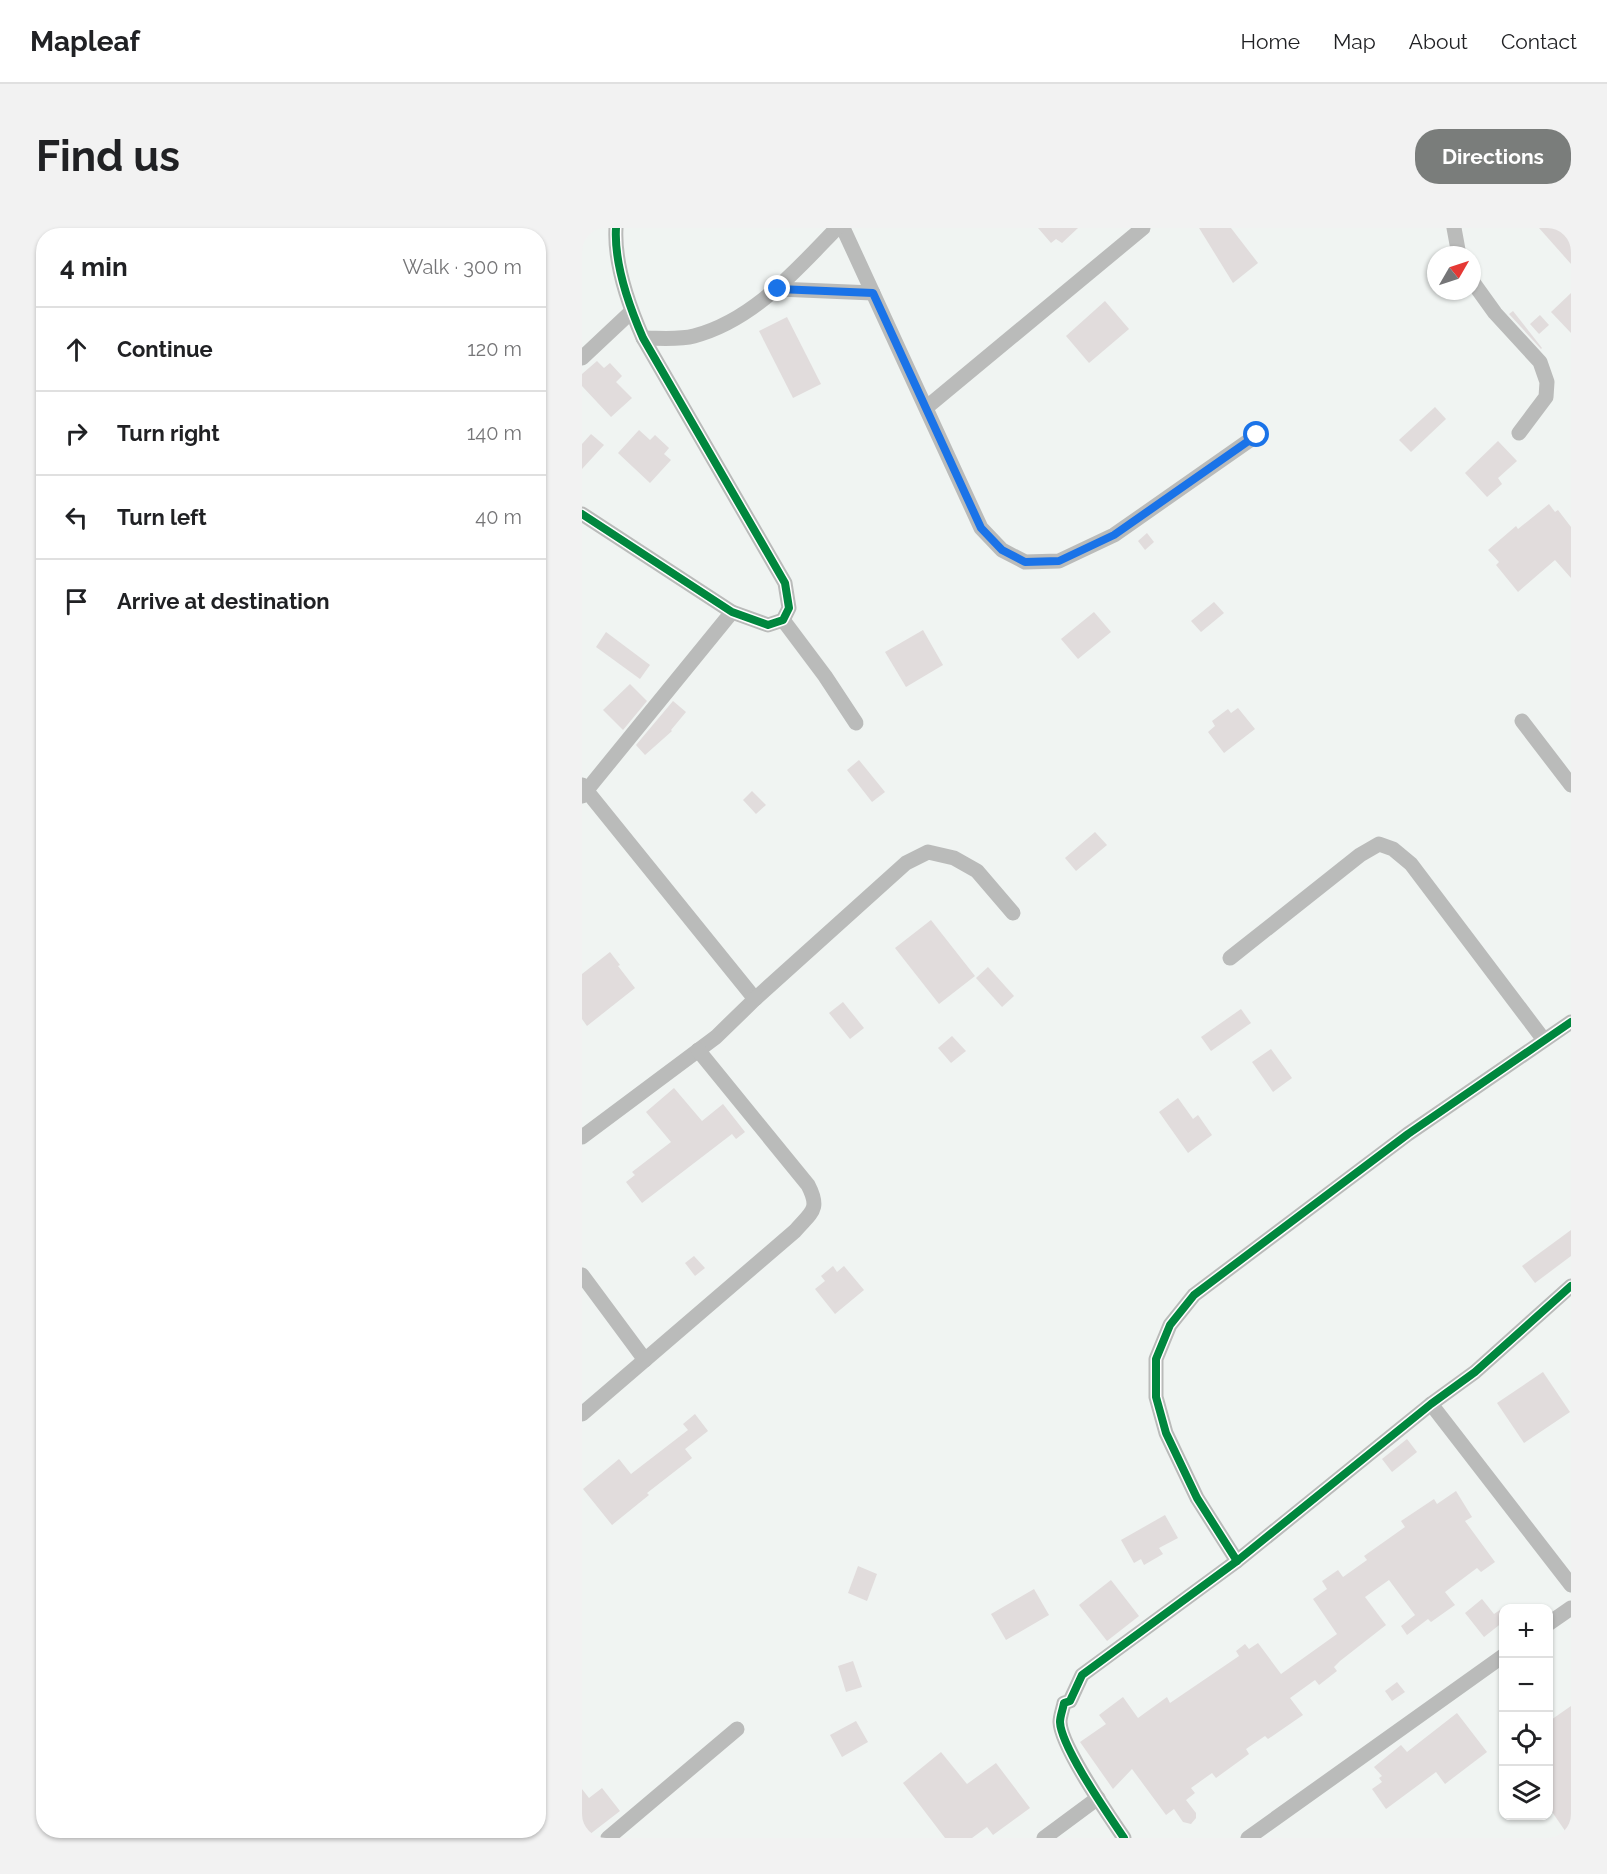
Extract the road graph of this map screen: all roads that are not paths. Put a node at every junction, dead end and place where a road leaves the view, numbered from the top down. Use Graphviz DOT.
graph roads {
  1 [pos="616,228"];
  2 [pos="837,228"];
  3 [pos="843,228"];
  4 [pos="1143,228"];
  5 [pos="1454,228"];
  6 [pos="1457,246"];
  7 [pos="778,289"];
  8 [pos="873,293"];
  9 [pos="1481,294"];
  10 [pos="632,312"];
  11 [pos="643,338"];
  12 [pos="582,358"];
  13 [pos="927,407"];
  14 [pos="1519,433"];
  15 [pos="1257,435"];
  16 [pos="582,514"];
  17 [pos="732,612"];
  18 [pos="783,620"];
  19 [pos="1522,721"];
  20 [pos="856,723"];
  21 [pos="1571,785"];
  22 [pos="584,790"];
  23 [pos="1013,913"];
  24 [pos="1230,958"];
  25 [pos="755,999"];
  26 [pos="1571,1022"];
  27 [pos="1544,1040"];
  28 [pos="698,1050"];
  29 [pos="582,1137"];
  30 [pos="582,1275"];
  31 [pos="1571,1286"];
  32 [pos="645,1360"];
  33 [pos="1431,1404"];
  34 [pos="582,1414"];
  35 [pos="1237,1561"];
  36 [pos="1571,1585"];
  37 [pos="1571,1608"];
  38 [pos="1553,1621"];
  39 [pos="1500,1658"];
  40 [pos="736,1729"];
  41 [pos="1098,1798"];
  42 [pos="608,1838"];
  43 [pos="1044,1838"];
  44 [pos="1124,1838"];
  45 [pos="1248,1838"];
  1 -- 10 [label="street"];
  2 -- 7 [label="street"];
  3 -- 8 [label="street"];
  4 -- 13 [label="street"];
  5 -- 6 [label="street"];
  7 -- 8 [label="street"];
  7 -- 11 [label="street"];
  8 -- 13 [label="street"];
  9 -- 14 [label="street"];
  10 -- 11 [label="street"];
  10 -- 12 [label="street"];
  11 -- 18 [label="street"];
  13 -- 15 [label="street"];
  16 -- 17 [label="street"];
  17 -- 18 [label="street"];
  17 -- 22 [label="street"];
  18 -- 20 [label="street"];
  19 -- 21 [label="street"];
  22 -- 25 [label="street"];
  23 -- 25 [label="street"];
  24 -- 27 [label="street"];
  25 -- 28 [label="street"];
  26 -- 27 [label="street"];
  27 -- 35 [label="street"];
  28 -- 29 [label="street"];
  28 -- 32 [label="street"];
  30 -- 32 [label="street"];
  31 -- 33 [label="street"];
  32 -- 34 [label="street"];
  33 -- 35 [label="street"];
  33 -- 36 [label="street"];
  35 -- 41 [label="street"];
  37 -- 38 [label="street"];
  39 -- 45 [label="street"];
  40 -- 42 [label="street"];
  41 -- 43 [label="street"];
  41 -- 44 [label="street"];
}
